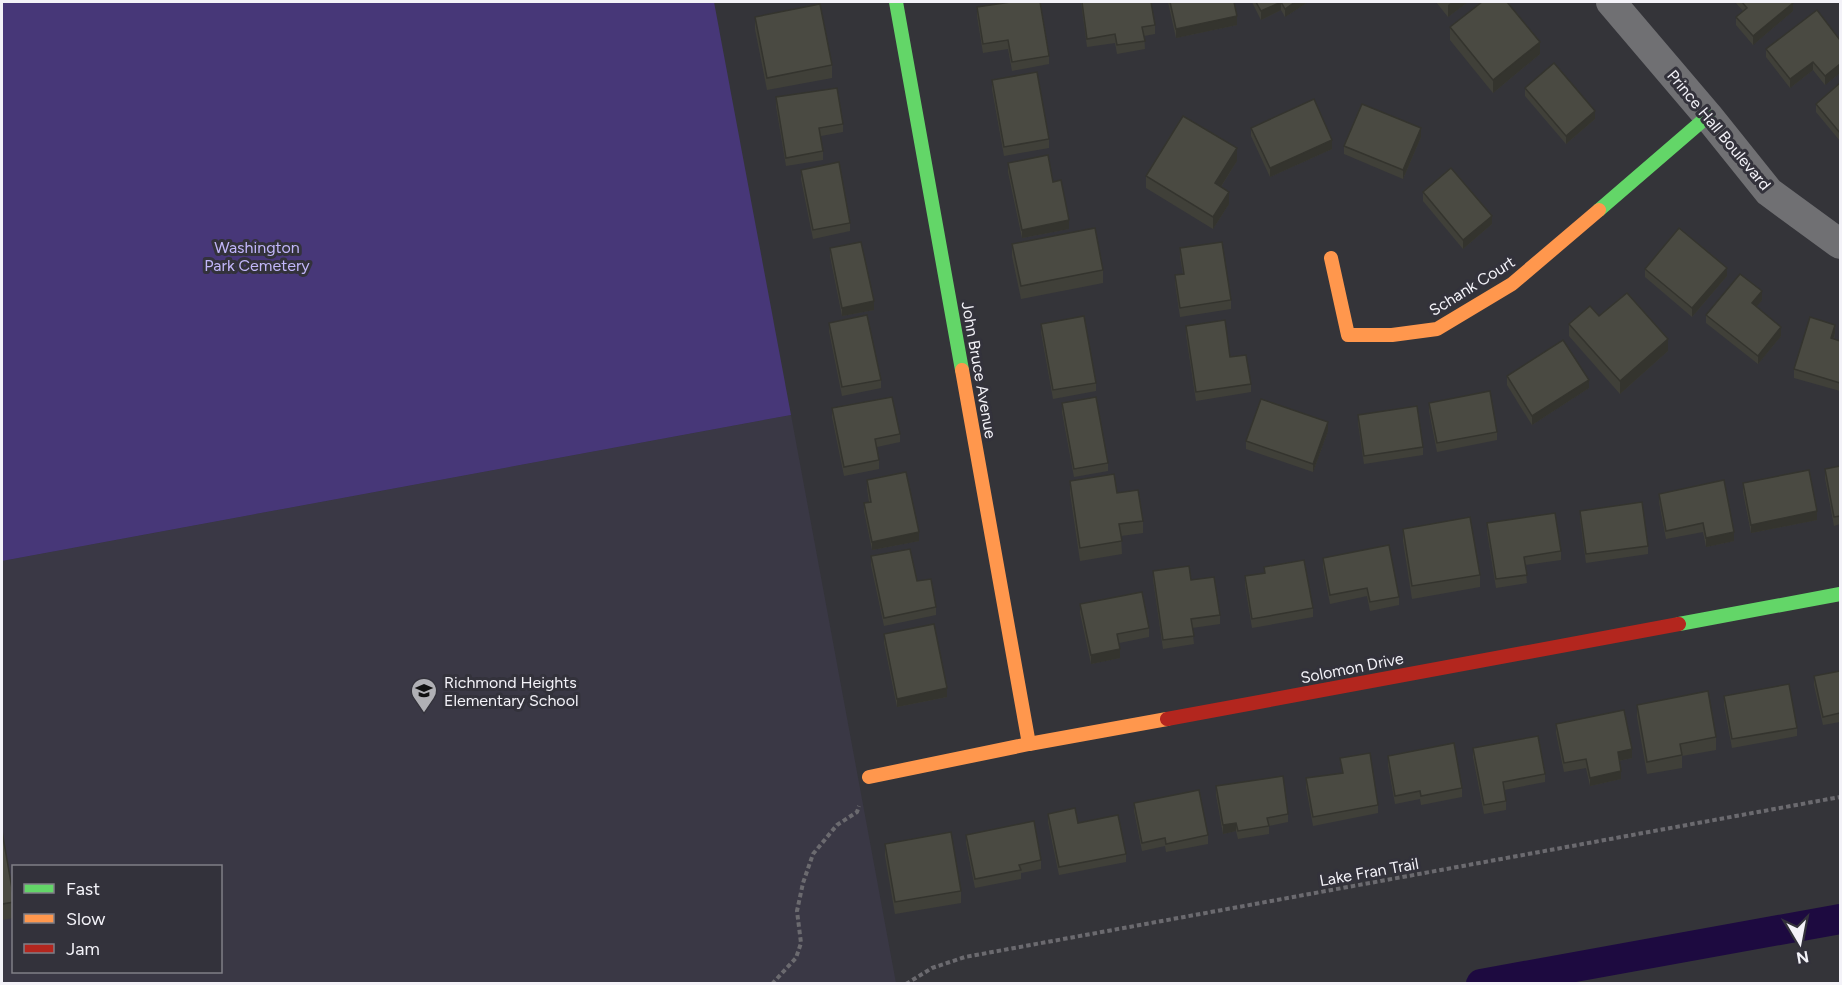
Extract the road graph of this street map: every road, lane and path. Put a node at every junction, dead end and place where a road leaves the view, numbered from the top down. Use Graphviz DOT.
graph roads {
  1 [pos="896,2"];
  2 [pos="1611,2"];
  3 [pos="1708,116"];
  4 [pos="1840,244"];
  5 [pos="1331,258"];
  6 [pos="1840,594"];
  7 [pos="1029,744"];
  8 [pos="869,777"];
  9 [pos="1840,797"];
  10 [pos="772,984"];
  11 [pos="906,984"];
  1 -- 7 [label="street, John Bruce Avenue"];
  2 -- 3 [label="street, Prince Hall Boulevard"];
  3 -- 4 [label="street, Prince Hall Boulevard"];
  3 -- 5 [label="street, Schank Court"];
  6 -- 7 [label="street, Solomon Drive"];
  7 -- 8 [label="street, Solomon Drive"];
  8 -- 10 [label="path"];
  9 -- 11 [label="path, Lake Fran Trail"];
}
